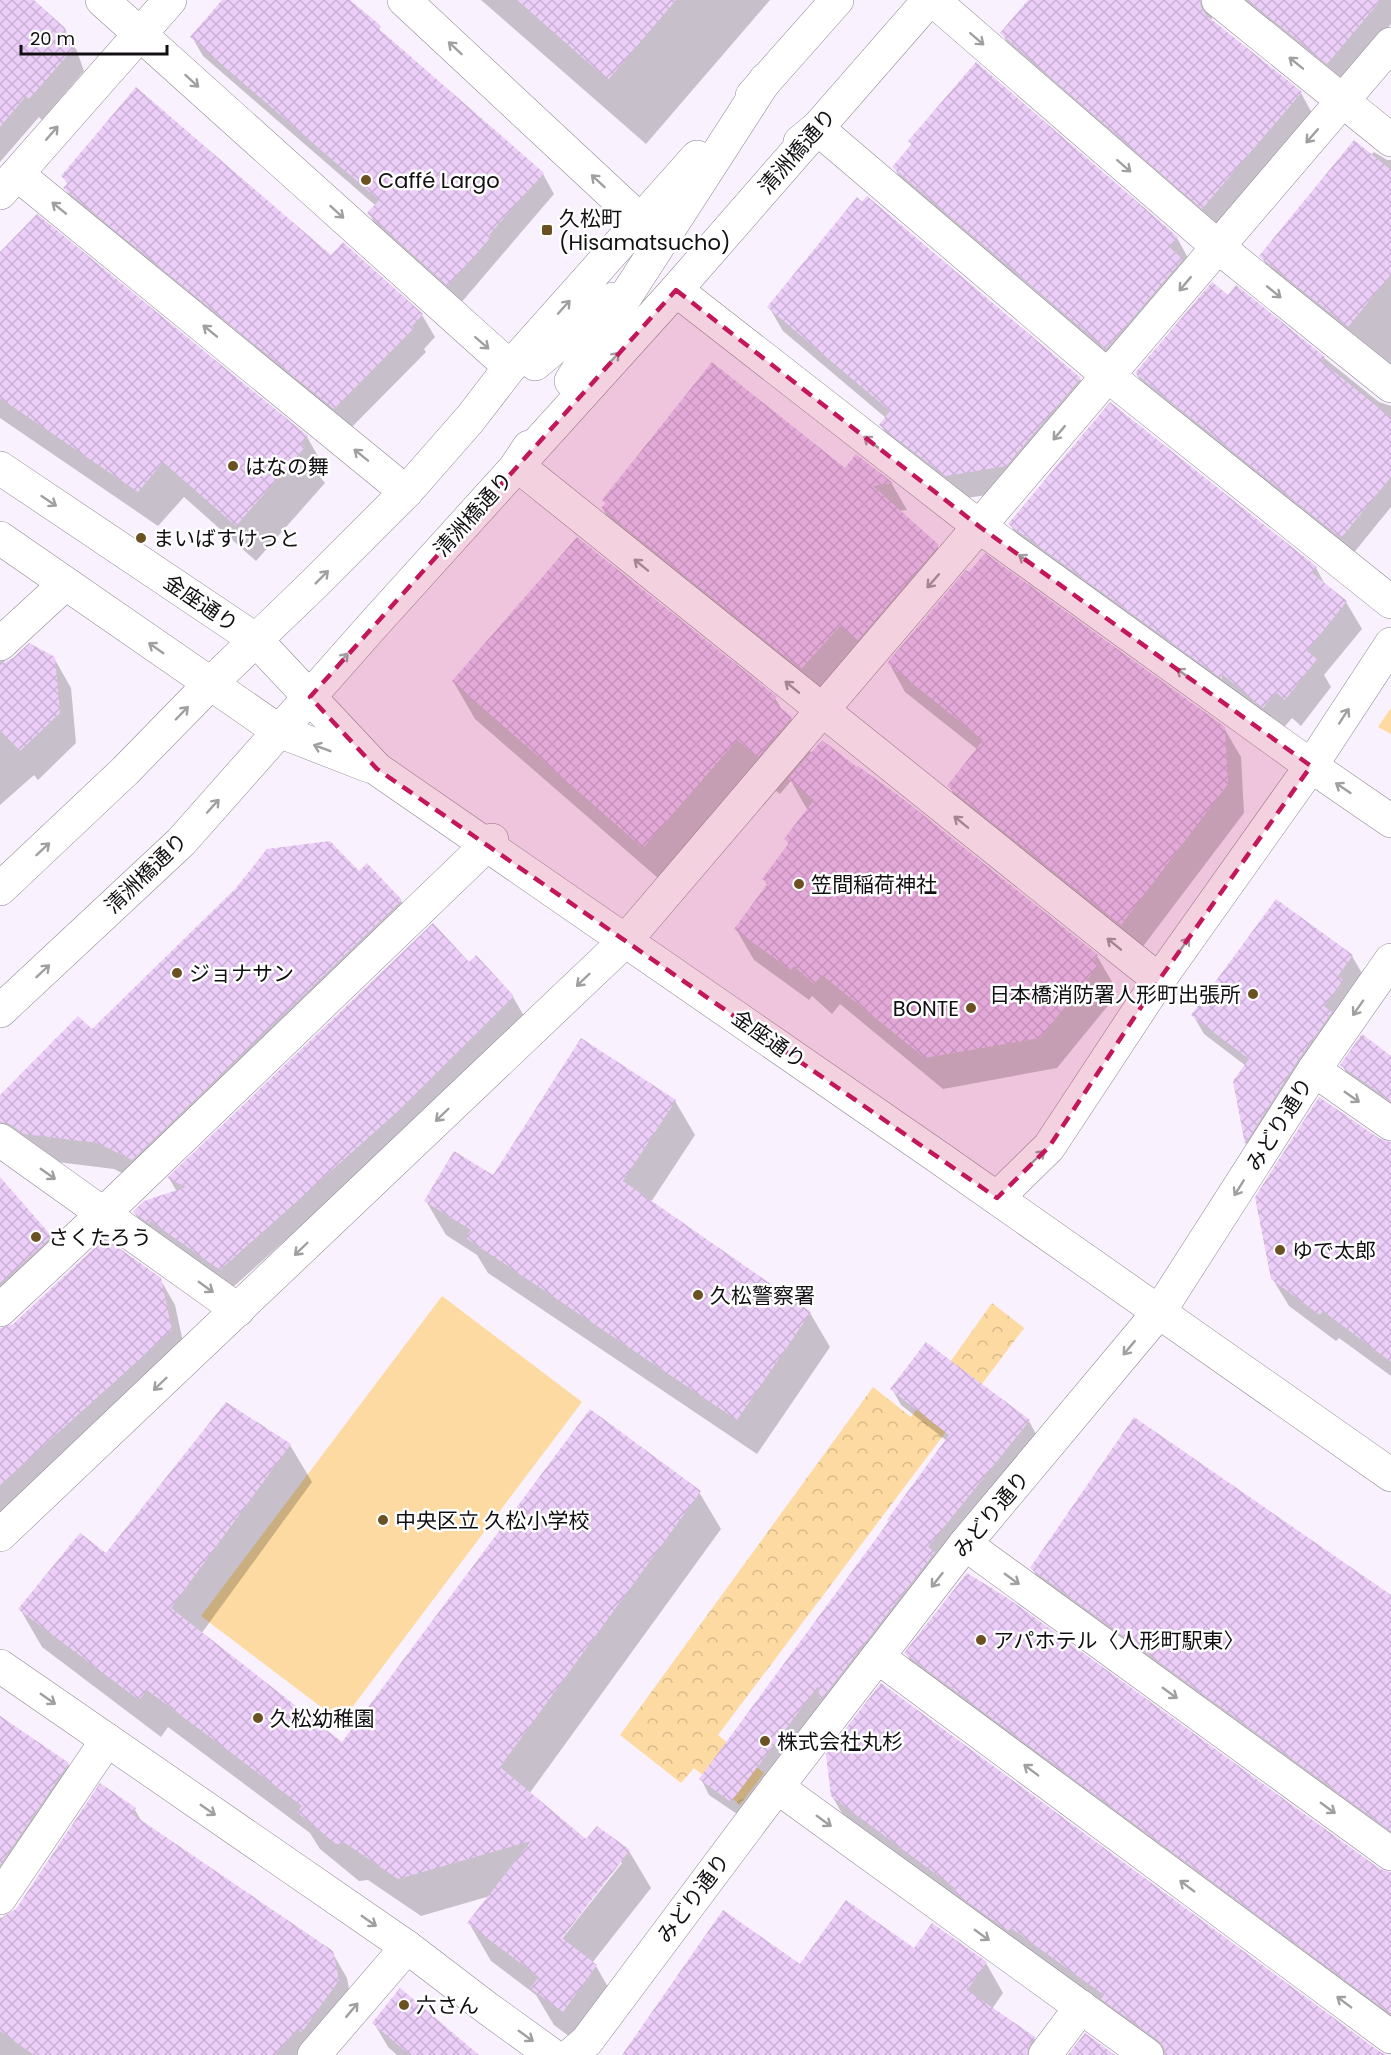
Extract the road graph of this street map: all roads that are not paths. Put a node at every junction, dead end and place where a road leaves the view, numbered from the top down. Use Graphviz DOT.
graph roads {
  1 [pos="102,0"];
  2 [pos="170,0"];
  3 [pos="404,0"];
  4 [pos="837,0"];
  5 [pos="931,0"];
  6 [pos="1218,0"];
  7 [pos="140,33"];
  8 [pos="1391,44"];
  9 [pos="766,79"];
  10 [pos="1342,101"];
  11 [pos="817,128"];
  12 [pos="1391,140"];
  13 [pos="8,183"];
  14 [pos="640,220"];
  15 [pos="1217,246"];
  16 [pos="639,278"];
  17 [pos="676,290"];
  18 [pos="510,367"];
  19 [pos="1107,375"];
  20 [pos="1391,386"];
  21 [pos="470,419"];
  22 [pos="517,465"];
  23 [pos="0,468"];
  24 [pos="406,492"];
  25 [pos="980,527"];
  26 [pos="0,538"];
  27 [pos="65,584"];
  28 [pos="1391,602"];
  29 [pos="256,640"];
  30 [pos="0,644"];
  31 [pos="1391,644"];
  32 [pos="209,685"];
  33 [pos="310,697"];
  34 [pos="820,710"];
  35 [pos="279,732"];
  36 [pos="1311,766"];
  37 [pos="376,768"];
  38 [pos="1391,821"];
  39 [pos="490,843"];
  40 [pos="0,889"];
  41 [pos="626,940"];
  42 [pos="1391,960"];
  43 [pos="1159,980"];
  44 [pos="0,1011"];
  45 [pos="1314,1070"];
  46 [pos="1391,1124"];
  47 [pos="0,1140"];
  48 [pos="997,1198"];
  49 [pos="103,1214"];
  50 [pos="0,1310"];
  51 [pos="238,1310"];
  52 [pos="1159,1312"];
  53 [pos="1391,1475"];
  54 [pos="0,1535"];
  55 [pos="965,1544"];
  56 [pos="878,1657"];
  57 [pos="0,1666"];
  58 [pos="107,1740"];
  59 [pos="777,1786"];
  60 [pos="1391,1854"];
  61 [pos="0,1898"];
  62 [pos="407,1947"];
  63 [pos="1081,2007"];
  64 [pos="1391,2037"];
  65 [pos="314,2055"];
  66 [pos="552,2055"];
  67 [pos="571,2055"];
  68 [pos="1045,2055"];
  69 [pos="1146,2055"];
  1 -- 7 [label="street"];
  2 -- 7 [label="street"];
  14 -- 3 [label="street, one-way"];
  4 -- 9 [label="street"];
  5 -- 11 [label="street, 清洲橋通り"];
  5 -- 15 [label="street, one-way"];
  10 -- 6 [label="street, one-way"];
  13 -- 7 [label="street, one-way"];
  7 -- 18 [label="street, one-way"];
  8 -- 10 [label="street"];
  9 -- 14 [label="street"];
  9 -- 16 [label="street"];
  10 -- 12 [label="street"];
  10 -- 15 [label="street, one-way"];
  11 -- 16 [label="street"];
  11 -- 17 [label="street, 清洲橋通り"];
  11 -- 19 [label="street"];
  24 -- 13 [label="street, one-way"];
  18 -- 14 [label="street, one-way"];
  15 -- 19 [label="street, one-way"];
  15 -- 20 [label="street, one-way"];
  16 -- 21 [label="street"];
  16 -- 22 [label="street"];
  22 -- 17 [label="street, 清洲橋通り, one-way"];
  25 -- 17 [label="street, one-way"];
  18 -- 21 [label="street"];
  19 -- 25 [label="street, one-way"];
  19 -- 28 [label="street"];
  21 -- 24 [label="street"];
  33 -- 22 [label="street, 清洲橋通り, one-way"];
  34 -- 22 [label="street, one-way"];
  23 -- 29 [label="street, 金座通り, one-way"];
  29 -- 24 [label="street, one-way"];
  25 -- 34 [label="street, one-way"];
  36 -- 25 [label="street, one-way"];
  26 -- 27 [label="street, 金座通り"];
  27 -- 30 [label="street"];
  32 -- 27 [label="street, 金座通り, one-way"];
  29 -- 32 [label="street"];
  29 -- 33 [label="street, 金座通り"];
  36 -- 31 [label="street, one-way"];
  32 -- 35 [label="street, 金座通り"];
  40 -- 32 [label="street, one-way"];
  33 -- 35 [label="street, 清洲橋通り"];
  33 -- 37 [label="street, 金座通り"];
  34 -- 41 [label="street"];
  43 -- 34 [label="street, one-way"];
  37 -- 35 [label="street, 金座通り, one-way"];
  44 -- 35 [label="street, 清洲橋通り, one-way"];
  38 -- 36 [label="street, one-way"];
  43 -- 36 [label="street, one-way"];
  37 -- 39 [label="street, 金座通り"];
  39 -- 41 [label="street, 金座通り"];
  39 -- 49 [label="street"];
  41 -- 48 [label="street, 金座通り"];
  41 -- 51 [label="street, one-way"];
  42 -- 45 [label="street, みどり通り, one-way"];
  48 -- 43 [label="street, one-way"];
  45 -- 46 [label="street, one-way"];
  45 -- 52 [label="street, みどり通り, one-way"];
  47 -- 49 [label="street, one-way"];
  48 -- 52 [label="street, 金座通り"];
  49 -- 50 [label="street"];
  49 -- 51 [label="street, one-way"];
  51 -- 54 [label="street, one-way"];
  52 -- 53 [label="street, 金座通り"];
  52 -- 55 [label="street, みどり通り, one-way"];
  55 -- 56 [label="street, みどり通り, one-way"];
  55 -- 60 [label="street, one-way"];
  56 -- 59 [label="street, みどり通り"];
  64 -- 56 [label="street, one-way"];
  57 -- 58 [label="street, one-way"];
  58 -- 61 [label="street"];
  58 -- 62 [label="street, one-way"];
  59 -- 63 [label="street, one-way"];
  59 -- 67 [label="street, みどり通り"];
  65 -- 62 [label="street, one-way"];
  62 -- 66 [label="street, one-way"];
  63 -- 68 [label="street"];
  63 -- 69 [label="street"];
}
